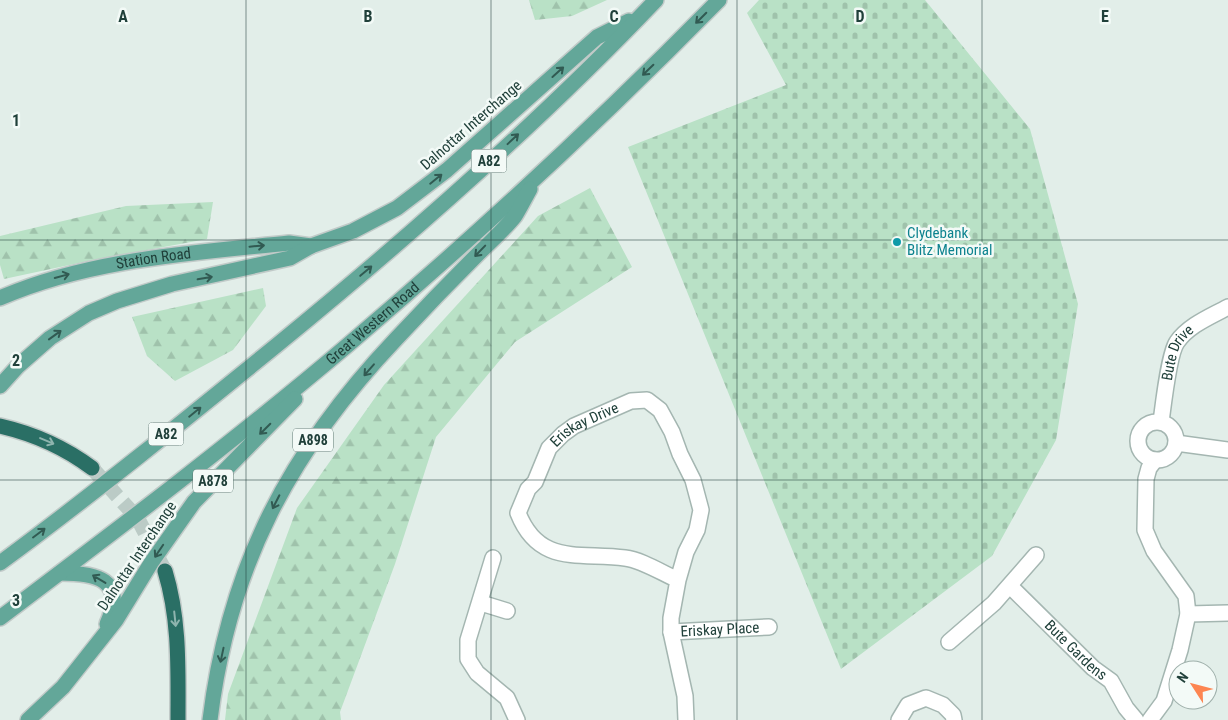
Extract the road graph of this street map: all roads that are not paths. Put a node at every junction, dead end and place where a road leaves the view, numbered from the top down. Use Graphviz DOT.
graph roads {
  1 [pos="656,0"];
  2 [pos="719,0"];
  3 [pos="644,13"];
  4 [pos="538,176"];
  5 [pos="311,246"];
  6 [pos="0,298"];
  7 [pos="1228,307"];
  8 [pos="348,344"];
  9 [pos="0,386"];
  10 [pos="1161,422"];
  11 [pos="0,426"];
  12 [pos="1176,443"];
  13 [pos="1228,450"];
  14 [pos="1155,460"];
  15 [pos="92,468"];
  16 [pos="1036,555"];
  17 [pos="493,558"];
  18 [pos="0,563"];
  19 [pos="165,571"];
  20 [pos="60,573"];
  21 [pos="678,580"];
  22 [pos="1010,586"];
  23 [pos="481,603"];
  24 [pos="506,611"];
  25 [pos="1228,613"];
  26 [pos="1188,614"];
  27 [pos="0,618"];
  28 [pos="769,627"];
  29 [pos="671,632"];
  30 [pos="102,636"];
  31 [pos="949,642"];
  32 [pos="28,720"];
  33 [pos="178,720"];
  34 [pos="210,720"];
  35 [pos="517,720"];
  36 [pos="686,720"];
  37 [pos="899,720"];
  38 [pos="954,720"];
  39 [pos="1136,720"];
  40 [pos="1150,720"];
  1 -- 3 [label="main road, A82"];
  2 -- 4 [label="main road, Great Western Road, one-way"];
  5 -- 3 [label="main road, Dalnottar Interchange, one-way"];
  18 -- 3 [label="main road, A82, one-way"];
  4 -- 8 [label="main road, Great Western Road"];
  4 -- 34 [label="main road, A898, one-way"];
  6 -- 5 [label="main road, Station Road, one-way"];
  9 -- 5 [label="main road, one-way"];
  7 -- 10 [label="street, Bute Drive"];
  8 -- 20 [label="main road, Great Western Road"];
  8 -- 30 [label="main road, Dalnottar Interchange / A878, one-way"];
  10 -- 12 [label="street"];
  10 -- 14 [label="street"];
  11 -- 15 [label="highway, one-way"];
  12 -- 13 [label="street"];
  12 -- 14 [label="street"];
  14 -- 26 [label="street"];
  16 -- 22 [label="street"];
  17 -- 23 [label="street"];
  19 -- 33 [label="highway, one-way"];
  20 -- 27 [label="main road, Great Western Road"];
  30 -- 20 [label="main road, A878, one-way"];
  21 -- 21 [label="street, Eriskay Drive"];
  21 -- 29 [label="street, Eriskay Drive"];
  22 -- 31 [label="street"];
  22 -- 39 [label="street, Bute Gardens"];
  23 -- 24 [label="street"];
  23 -- 35 [label="street"];
  25 -- 26 [label="street"];
  26 -- 40 [label="street"];
  28 -- 29 [label="street, Eriskay Place"];
  29 -- 36 [label="street, Eriskay Drive"];
  30 -- 32 [label="main road, A878"];
  37 -- 38 [label="street"];
}
